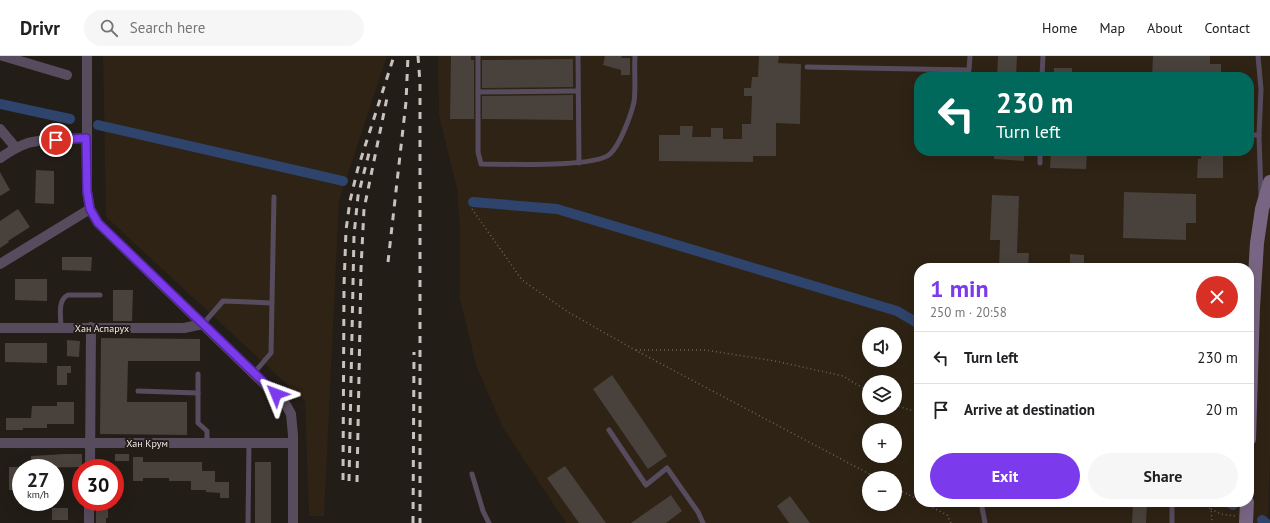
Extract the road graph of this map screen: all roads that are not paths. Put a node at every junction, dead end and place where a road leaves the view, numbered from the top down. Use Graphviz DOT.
graph roads {
  1 [pos="3,56"];
  2 [pos="87,56"];
  3 [pos="478,56"];
  4 [pos="578,56"];
  5 [pos="635,56"];
  6 [pos="970,56"];
  7 [pos="1043,56"];
  8 [pos="1258,56"];
  9 [pos="807,67"];
  10 [pos="1042,72"];
  11 [pos="67,75"];
  12 [pos="478,92"];
  13 [pos="578,92"];
  14 [pos="0,129"];
  15 [pos="1254,135"];
  16 [pos="1259,135"];
  17 [pos="86,138"];
  18 [pos="16,148"];
  19 [pos="1040,156"];
  20 [pos="0,158"];
  21 [pos="579,162"];
  22 [pos="1040,163"];
  23 [pos="1270,182"];
  24 [pos="274,197"];
  25 [pos="90,209"];
  26 [pos="1262,209"];
  27 [pos="0,264"];
  28 [pos="1254,275"];
  29 [pos="100,295"];
  30 [pos="272,303"];
  31 [pos="203,324"];
  32 [pos="91,327"];
  33 [pos="0,328"];
  34 [pos="61,328"];
  35 [pos="254,373"];
  36 [pos="198,374"];
  37 [pos="138,391"];
  38 [pos="198,393"];
  39 [pos="608,430"];
  40 [pos="0,443"];
  41 [pos="90,443"];
  42 [pos="207,443"];
  43 [pos="249,443"];
  44 [pos="293,443"];
  45 [pos="90,459"];
  46 [pos="472,474"];
  47 [pos="982,507"];
  48 [pos="1172,507"];
  49 [pos="1247,507"];
  50 [pos="89,511"];
  51 [pos="1247,520"];
  52 [pos="89,523"];
  53 [pos="248,523"];
  54 [pos="293,523"];
  55 [pos="489,523"];
  56 [pos="703,523"];
  57 [pos="985,523"];
  58 [pos="1172,523"];
  1 -- 11 [label="street"];
  2 -- 17 [label="street"];
  3 -- 12 [label="lane"];
  4 -- 13 [label="lane"];
  5 -- 21 [label="lane"];
  6 -- 9 [label="lane"];
  7 -- 10 [label="lane"];
  8 -- 16 [label="lane"];
  12 -- 13 [label="lane"];
  12 -- 21 [label="lane"];
  13 -- 21 [label="lane"];
  14 -- 18 [label="street"];
  15 -- 16 [label="lane"];
  16 -- 26 [label="lane"];
  17 -- 18 [label="street"];
  17 -- 25 [label="street"];
  18 -- 20 [label="street"];
  19 -- 22 [label="lane"];
  23 -- 26 [label="main road"];
  24 -- 30 [label="lane"];
  25 -- 27 [label="street"];
  25 -- 31 [label="street"];
  26 -- 28 [label="main road"];
  29 -- 34 [label="lane"];
  30 -- 31 [label="lane"];
  30 -- 35 [label="lane"];
  31 -- 32 [label="street, Хан Аспарух"];
  31 -- 35 [label="street"];
  32 -- 34 [label="street, Хан Аспарух"];
  32 -- 41 [label="street"];
  33 -- 34 [label="street, Хан Аспарух"];
  35 -- 44 [label="street"];
  36 -- 38 [label="lane"];
  37 -- 38 [label="lane"];
  38 -- 42 [label="lane"];
  39 -- 56 [label="lane"];
  40 -- 41 [label="street, Хан Крум"];
  41 -- 42 [label="street, Хан Крум"];
  41 -- 45 [label="street"];
  42 -- 43 [label="street, Хан Крум"];
  43 -- 44 [label="street, Хан Крум"];
  43 -- 53 [label="lane"];
  44 -- 54 [label="street"];
  46 -- 55 [label="lane"];
  47 -- 57 [label="lane"];
  48 -- 58 [label="lane"];
  49 -- 51 [label="main road"];
  50 -- 52 [label="street"];
}
